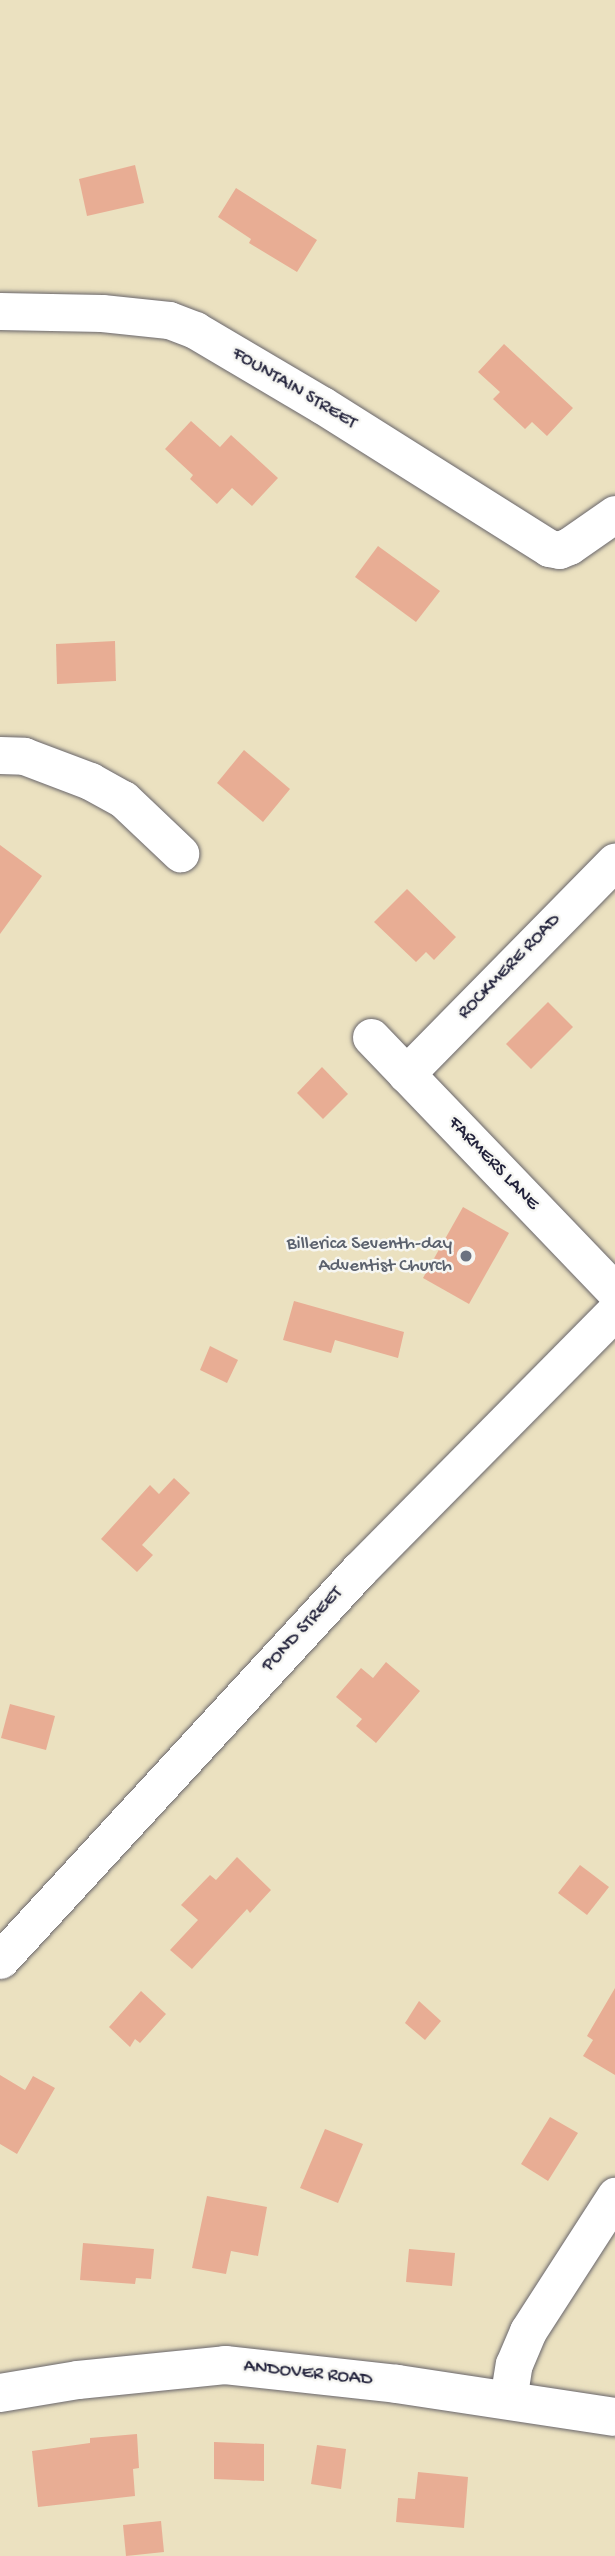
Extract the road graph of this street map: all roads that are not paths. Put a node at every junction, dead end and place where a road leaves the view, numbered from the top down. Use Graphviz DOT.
graph roads {
  1 [pos="0,312"];
  2 [pos="615,514"];
  3 [pos="0,755"];
  4 [pos="180,853"];
  5 [pos="615,861"];
  6 [pos="371,1037"];
  7 [pos="406,1074"];
  8 [pos="615,1291"];
  9 [pos="615,1311"];
  10 [pos="0,1959"];
  11 [pos="615,2196"];
  12 [pos="0,2393"];
  13 [pos="508,2400"];
  14 [pos="615,2417"];
  1 -- 2 [label="street, FOUNTAIN STREET"];
  3 -- 4 [label="street"];
  5 -- 7 [label="street, ROCKMERE ROAD"];
  6 -- 7 [label="street, FARMERS LANE"];
  7 -- 8 [label="street, FARMERS LANE"];
  9 -- 10 [label="street, POND STREET"];
  11 -- 13 [label="street"];
  12 -- 13 [label="main road, ANDOVER ROAD"];
  13 -- 14 [label="main road, ANDOVER ROAD"];
}
